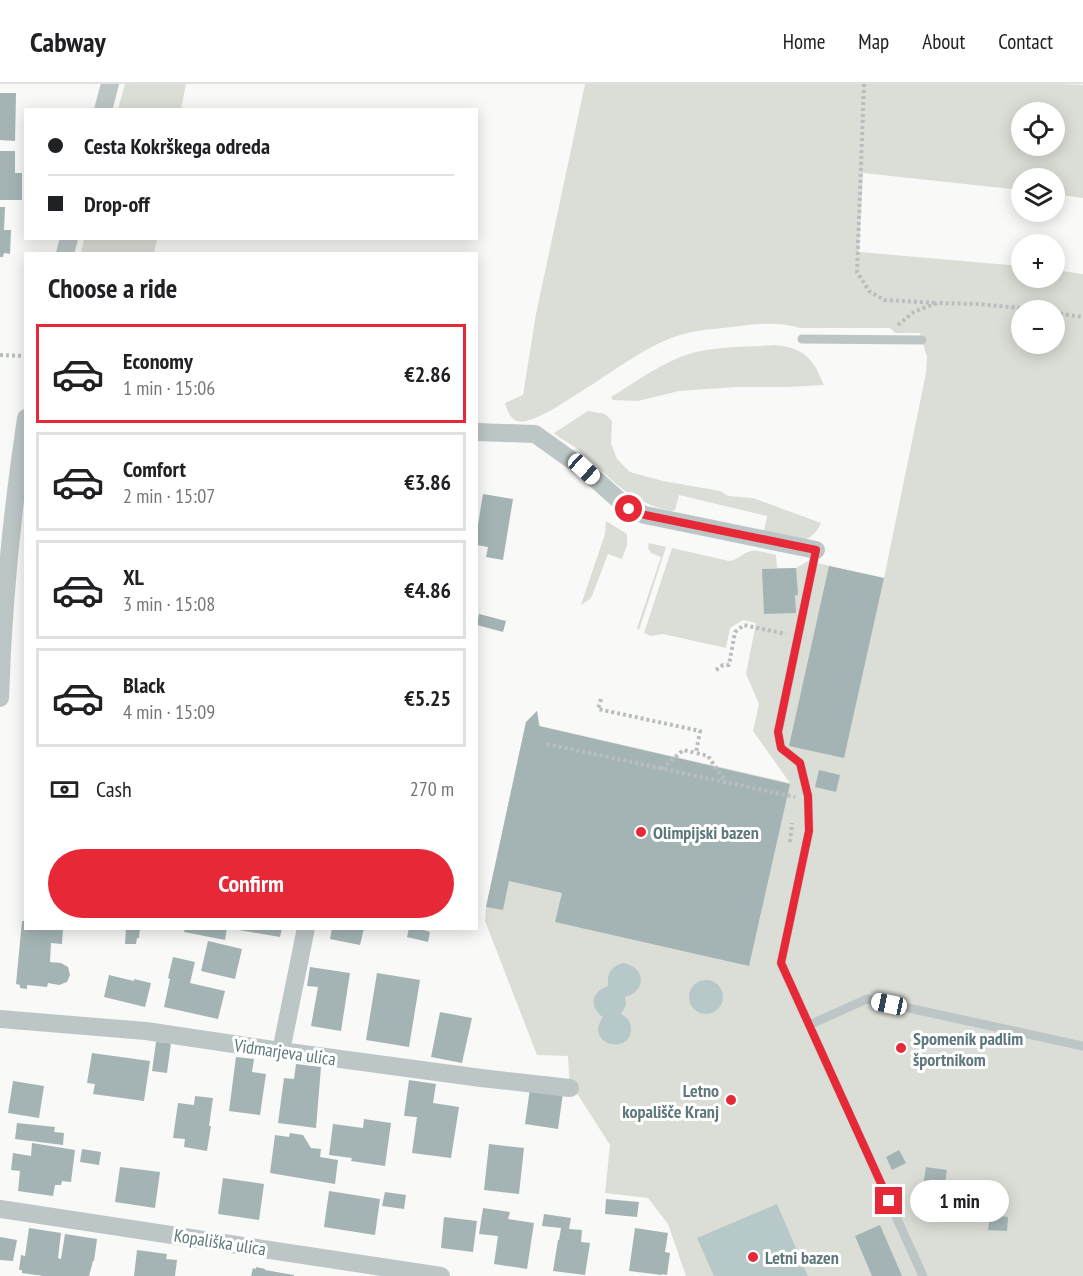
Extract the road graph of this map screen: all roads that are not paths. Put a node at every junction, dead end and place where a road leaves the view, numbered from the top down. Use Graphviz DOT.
graph roads {
  1 [pos="110,84"];
  2 [pos="104,108"];
  3 [pos="802,339"];
  4 [pos="922,340"];
  5 [pos="24,431"];
  6 [pos="478,432"];
  7 [pos="816,550"];
  8 [pos="0,698"];
  9 [pos="306,930"];
  10 [pos="0,1019"];
  11 [pos="809,1025"];
  12 [pos="1083,1046"];
  13 [pos="281,1051"];
  14 [pos="570,1088"];
  15 [pos="0,1209"];
  16 [pos="441,1276"];
  17 [pos="923,1276"];
  1 -- 2 [label="street"];
  3 -- 4 [label="lane"];
  5 -- 8 [label="street"];
  6 -- 7 [label="street"];
  7 -- 11 [label="lane"];
  9 -- 13 [label="street"];
  10 -- 13 [label="street, Vidmarjeva ulica"];
  11 -- 12 [label="lane"];
  11 -- 17 [label="lane"];
  13 -- 14 [label="street, Vidmarjeva ulica"];
  15 -- 16 [label="street, Kopališka ulica"];
}
